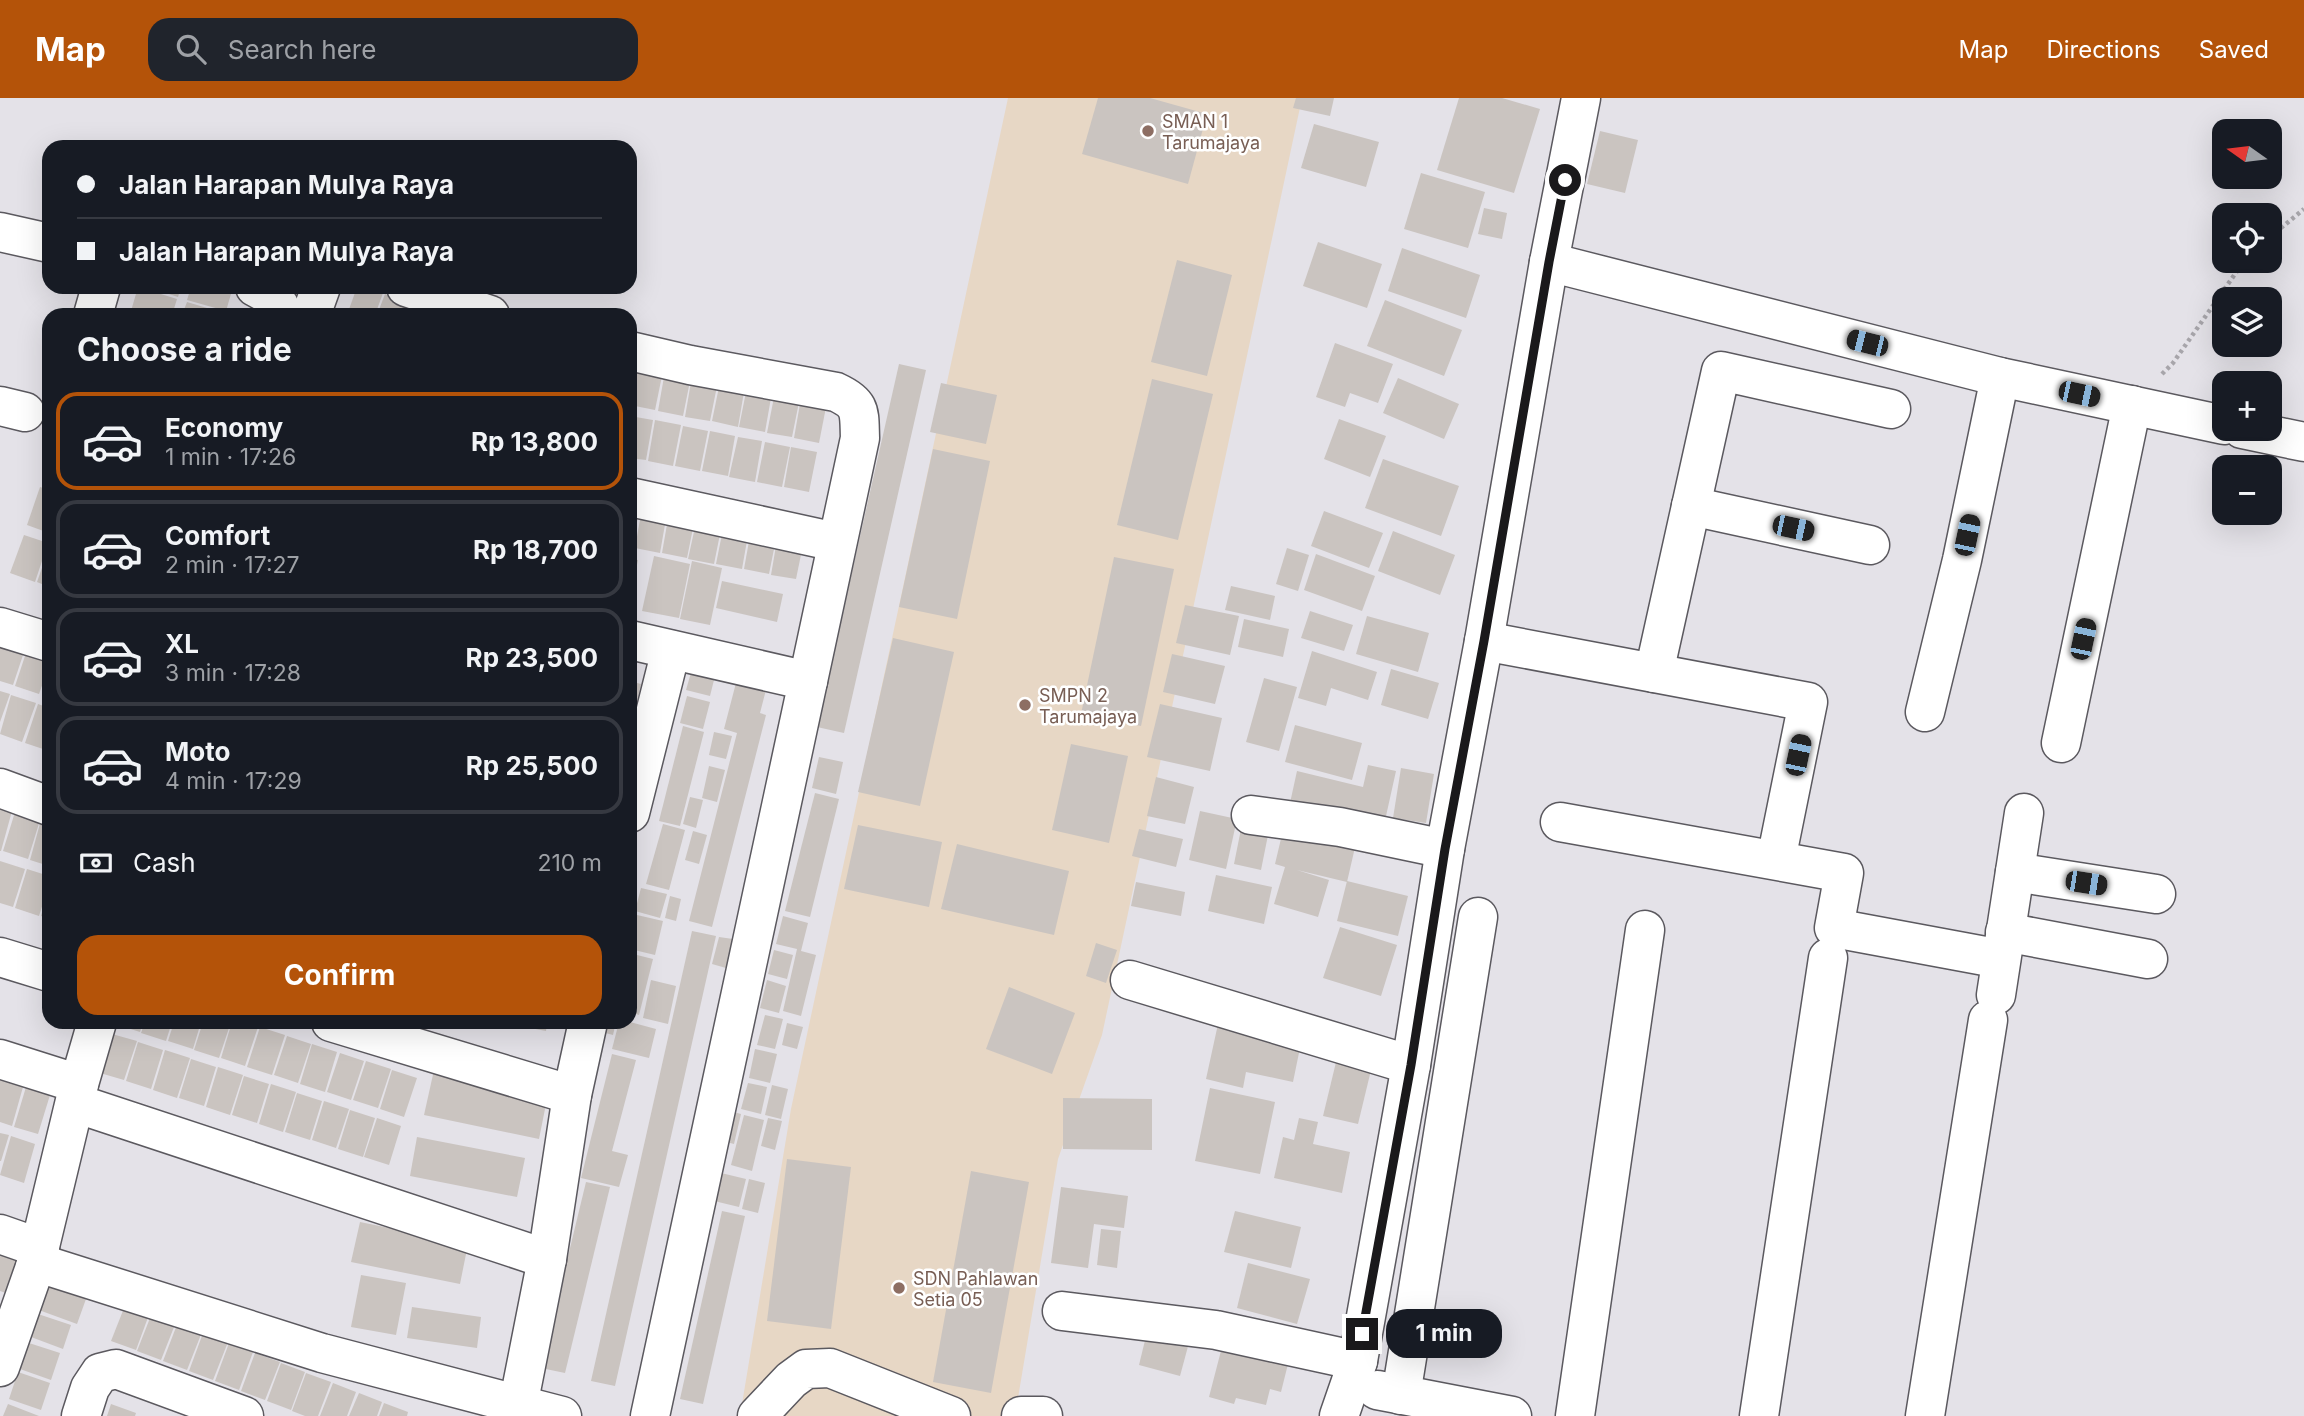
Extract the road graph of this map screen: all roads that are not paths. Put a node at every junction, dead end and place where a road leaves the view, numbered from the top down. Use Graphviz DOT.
graph roads {
  1 [pos="1581,98"];
  2 [pos="0,232"];
  3 [pos="42,241"];
  4 [pos="1549,262"];
  5 [pos="268,294"];
  6 [pos="427,294"];
  7 [pos="281,308"];
  8 [pos="469,308"];
  9 [pos="637,353"];
  10 [pos="2000,377"];
  11 [pos="2132,405"];
  12 [pos="1891,409"];
  13 [pos="2212,422"];
  14 [pos="2282,437"];
  15 [pos="2304,442"];
  16 [pos="637,499"];
  17 [pos="1691,506"];
  18 [pos="836,542"];
  19 [pos="1870,545"];
  20 [pos="0,627"];
  21 [pos="42,640"];
  22 [pos="1484,641"];
  23 [pos="637,642"];
  24 [pos="671,650"];
  25 [pos="1654,673"];
  26 [pos="808,681"];
  27 [pos="1925,712"];
  28 [pos="2061,744"];
  29 [pos="637,778"];
  30 [pos="0,789"];
  31 [pos="42,804"];
  32 [pos="2024,813"];
  33 [pos="1251,815"];
  34 [pos="1560,821"];
  35 [pos="1445,849"];
  36 [pos="1776,860"];
  37 [pos="2015,872"];
  38 [pos="2157,894"];
  39 [pos="1478,917"];
  40 [pos="1645,930"];
  41 [pos="0,957"];
  42 [pos="1828,958"];
  43 [pos="2148,959"];
  44 [pos="42,970"];
  45 [pos="1998,977"];
  46 [pos="1130,981"];
  47 [pos="95,1029"];
  48 [pos="354,1029"];
  49 [pos="586,1029"];
  50 [pos="0,1059"];
  51 [pos="1411,1065"];
  52 [pos="77,1093"];
  53 [pos="572,1095"];
  54 [pos="0,1234"];
  55 [pos="37,1257"];
  56 [pos="547,1259"];
  57 [pos="1062,1311"];
  58 [pos="0,1367"];
  59 [pos="1349,1387"];
  60 [pos="1401,1395"];
  61 [pos="518,1406"];
  62 [pos="81,1416"];
  63 [pos="244,1416"];
  64 [pos="562,1416"];
  65 [pos="650,1416"];
  66 [pos="757,1416"];
  67 [pos="951,1416"];
  68 [pos="1021,1416"];
  69 [pos="1043,1416"];
  70 [pos="1512,1416"];
  71 [pos="1575,1416"];
  72 [pos="1759,1416"];
  73 [pos="1925,1416"];
  1 -- 4 [label="street"];
  2 -- 3 [label="street"];
  4 -- 10 [label="street"];
  4 -- 22 [label="street"];
  5 -- 7 [label="street"];
  6 -- 8 [label="street"];
  9 -- 18 [label="street"];
  10 -- 11 [label="street"];
  10 -- 27 [label="street"];
  11 -- 13 [label="street"];
  11 -- 28 [label="street"];
  12 -- 17 [label="street"];
  14 -- 15 [label="street"];
  16 -- 18 [label="street"];
  17 -- 19 [label="street"];
  17 -- 25 [label="street"];
  18 -- 26 [label="street"];
  20 -- 21 [label="street"];
  22 -- 25 [label="street"];
  22 -- 35 [label="street"];
  23 -- 24 [label="street"];
  24 -- 26 [label="street"];
  24 -- 29 [label="street"];
  25 -- 36 [label="street"];
  26 -- 65 [label="street"];
  30 -- 31 [label="street"];
  32 -- 37 [label="street"];
  33 -- 35 [label="street"];
  34 -- 36 [label="street"];
  35 -- 51 [label="street"];
  36 -- 45 [label="street"];
  37 -- 38 [label="street"];
  37 -- 45 [label="street"];
  39 -- 60 [label="street"];
  40 -- 71 [label="street"];
  41 -- 44 [label="street"];
  42 -- 72 [label="street"];
  43 -- 45 [label="street"];
  45 -- 73 [label="street"];
  46 -- 51 [label="street"];
  47 -- 52 [label="street"];
  48 -- 53 [label="street"];
  49 -- 53 [label="street"];
  50 -- 52 [label="street"];
  51 -- 59 [label="street"];
  52 -- 55 [label="street"];
  52 -- 56 [label="street"];
  53 -- 56 [label="street"];
  54 -- 55 [label="street"];
  55 -- 58 [label="street"];
  55 -- 61 [label="street"];
  56 -- 61 [label="street"];
  57 -- 59 [label="street"];
  59 -- 60 [label="street"];
  60 -- 70 [label="street"];
  61 -- 64 [label="street"];
  62 -- 63 [label="street"];
  66 -- 67 [label="street"];
  68 -- 69 [label="street"];
}
